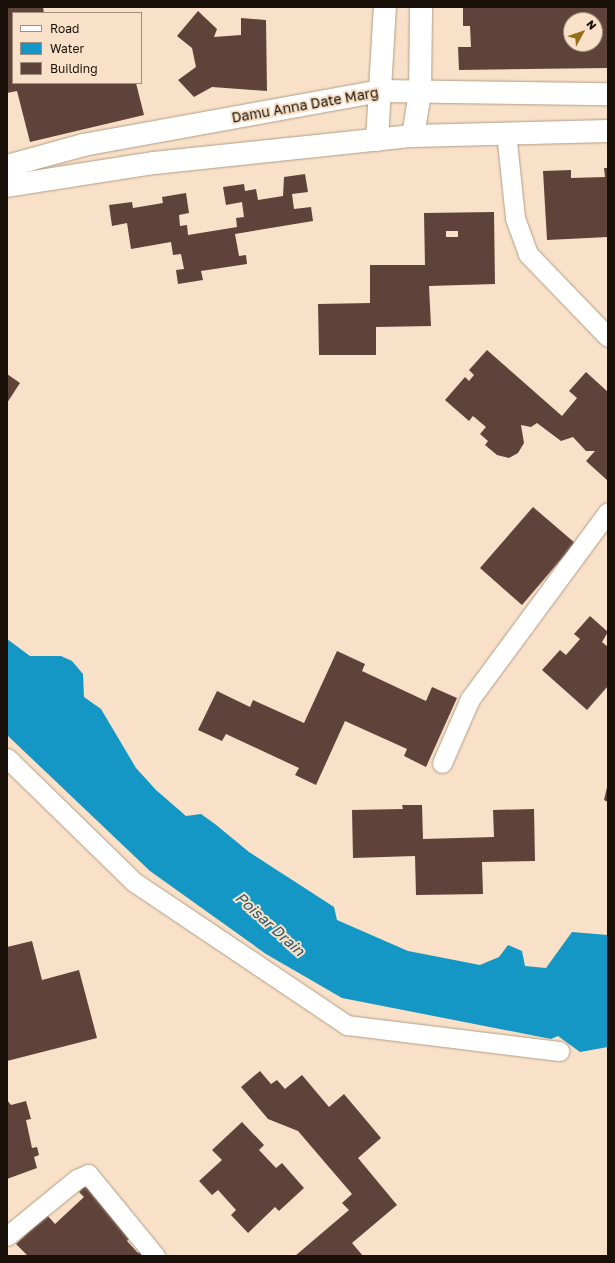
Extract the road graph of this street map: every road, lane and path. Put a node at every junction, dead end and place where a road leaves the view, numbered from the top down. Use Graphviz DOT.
graph roads {
  1 [pos="385,7"];
  2 [pos="421,7"];
  3 [pos="380,91"];
  4 [pos="420,93"];
  5 [pos="608,94"];
  6 [pos="608,131"];
  7 [pos="506,132"];
  8 [pos="413,136"];
  9 [pos="377,140"];
  10 [pos="7,166"];
  11 [pos="7,186"];
  12 [pos="608,337"];
  13 [pos="608,512"];
  14 [pos="7,758"];
  15 [pos="442,763"];
  16 [pos="559,1051"];
  17 [pos="7,1236"];
  18 [pos="155,1256"];
  1 -- 3 [label="street"];
  2 -- 4 [label="street"];
  3 -- 4 [label="street, Damu Anna Date Marg"];
  3 -- 9 [label="street"];
  3 -- 10 [label="street, Damu Anna Date Marg"];
  4 -- 5 [label="street, Damu Anna Date Marg"];
  4 -- 8 [label="street"];
  6 -- 7 [label="street"];
  7 -- 8 [label="street"];
  7 -- 12 [label="street"];
  8 -- 9 [label="street"];
  9 -- 11 [label="street"];
  13 -- 15 [label="street"];
  14 -- 16 [label="street"];
  17 -- 18 [label="street"];
}
